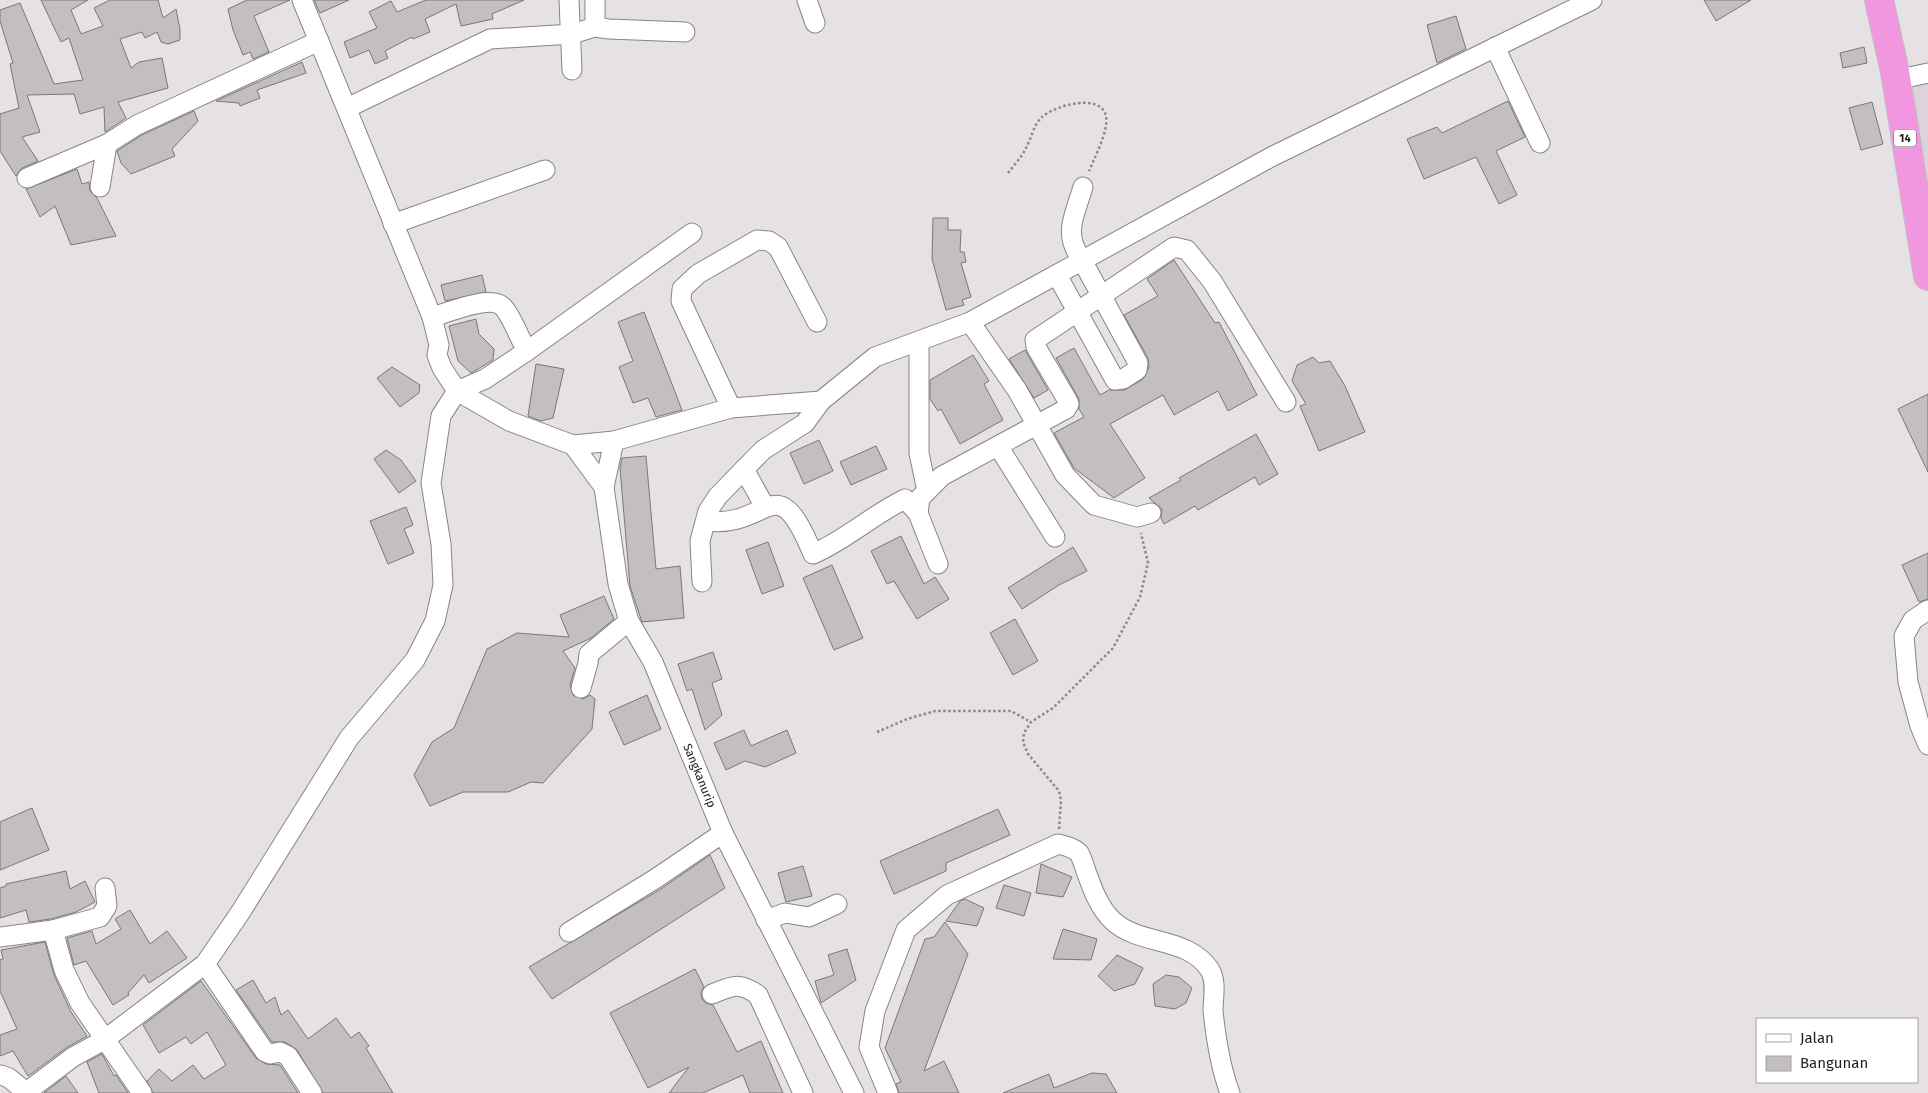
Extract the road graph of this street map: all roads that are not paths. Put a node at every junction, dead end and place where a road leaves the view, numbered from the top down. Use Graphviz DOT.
graph roads {
  1 [pos="302,0"];
  2 [pos="569,0"];
  3 [pos="595,0"];
  4 [pos="807,0"];
  5 [pos="1592,0"];
  6 [pos="1879,0"];
  7 [pos="815,22"];
  8 [pos="594,27"];
  9 [pos="685,32"];
  10 [pos="572,34"];
  11 [pos="318,41"];
  12 [pos="1496,47"];
  13 [pos="572,70"];
  14 [pos="1928,74"];
  15 [pos="1896,80"];
  16 [pos="347,108"];
  17 [pos="1540,143"];
  18 [pos="107,144"];
  19 [pos="545,170"];
  20 [pos="27,178"];
  21 [pos="100,187"];
  22 [pos="1083,187"];
  23 [pos="393,224"];
  24 [pos="692,233"];
  25 [pos="1083,262"];
  26 [pos="1057,275"];
  27 [pos="1928,276"];
  28 [pos="1101,297"];
  29 [pos="1076,311"];
  30 [pos="432,317"];
  31 [pos="817,322"];
  32 [pos="970,322"];
  33 [pos="918,342"];
  34 [pos="527,352"];
  35 [pos="457,391"];
  36 [pos="822,401"];
  37 [pos="1286,402"];
  38 [pos="731,408"];
  39 [pos="1036,426"];
  40 [pos="614,441"];
  41 [pos="573,445"];
  42 [pos="998,446"];
  43 [pos="744,469"];
  44 [pos="604,487"];
  45 [pos="927,491"];
  46 [pos="765,507"];
  47 [pos="918,513"];
  48 [pos="1144,515"];
  49 [pos="707,521"];
  50 [pos="1055,536"];
  51 [pos="938,564"];
  52 [pos="702,582"];
  53 [pos="1928,610"];
  54 [pos="630,621"];
  55 [pos="581,688"];
  56 [pos="1928,745"];
  57 [pos="723,833"];
  58 [pos="105,888"];
  59 [pos="836,904"];
  60 [pos="766,920"];
  61 [pos="52,930"];
  62 [pos="569,932"];
  63 [pos="0,937"];
  64 [pos="205,964"];
  65 [pos="712,994"];
  66 [pos="104,1040"];
  67 [pos="870,1047"];
  68 [pos="840,1061"];
  69 [pos="0,1075"];
  70 [pos="25,1092"];
  71 [pos="142,1093"];
  72 [pos="312,1093"];
  73 [pos="803,1093"];
  74 [pos="854,1093"];
  75 [pos="888,1093"];
  76 [pos="1230,1093"];
  1 -- 11 [label="street"];
  2 -- 10 [label="street"];
  3 -- 8 [label="street"];
  4 -- 7 [label="street"];
  5 -- 12 [label="street"];
  6 -- 15 [label="highway, 14"];
  8 -- 9 [label="street"];
  8 -- 10 [label="street"];
  10 -- 13 [label="street"];
  10 -- 16 [label="street"];
  11 -- 16 [label="street"];
  11 -- 18 [label="street"];
  12 -- 17 [label="street"];
  12 -- 25 [label="street"];
  14 -- 15 [label="street"];
  15 -- 27 [label="highway, 14"];
  16 -- 23 [label="street"];
  18 -- 20 [label="street"];
  18 -- 21 [label="street"];
  19 -- 23 [label="street"];
  22 -- 25 [label="street"];
  23 -- 30 [label="street"];
  24 -- 34 [label="street"];
  25 -- 26 [label="street"];
  25 -- 28 [label="street"];
  26 -- 29 [label="street"];
  26 -- 32 [label="street"];
  28 -- 29 [label="street"];
  28 -- 29 [label="street"];
  28 -- 37 [label="street"];
  29 -- 39 [label="street"];
  30 -- 34 [label="street"];
  30 -- 35 [label="street"];
  31 -- 38 [label="street"];
  32 -- 33 [label="street"];
  32 -- 39 [label="street"];
  33 -- 36 [label="street"];
  33 -- 45 [label="street"];
  34 -- 35 [label="street"];
  35 -- 41 [label="street"];
  35 -- 64 [label="street"];
  36 -- 38 [label="street"];
  36 -- 43 [label="street"];
  38 -- 40 [label="street"];
  39 -- 42 [label="street"];
  39 -- 48 [label="street"];
  40 -- 41 [label="street"];
  40 -- 44 [label="street, Sangkanurip"];
  41 -- 44 [label="street"];
  42 -- 45 [label="street"];
  42 -- 50 [label="street"];
  43 -- 46 [label="street"];
  43 -- 49 [label="street"];
  44 -- 54 [label="street, Sangkanurip"];
  45 -- 47 [label="street"];
  46 -- 47 [label="street"];
  46 -- 49 [label="street"];
  47 -- 51 [label="street"];
  49 -- 52 [label="street"];
  53 -- 56 [label="street"];
  54 -- 55 [label="street"];
  54 -- 57 [label="street, Sangkanurip"];
  57 -- 60 [label="street, Sangkanurip"];
  57 -- 62 [label="street"];
  58 -- 61 [label="street"];
  59 -- 60 [label="street"];
  60 -- 68 [label="street, Sangkanurip"];
  61 -- 63 [label="street"];
  61 -- 66 [label="street"];
  64 -- 66 [label="street"];
  64 -- 72 [label="street"];
  65 -- 73 [label="street"];
  66 -- 70 [label="street"];
  66 -- 71 [label="street"];
  67 -- 68 [label="street"];
  67 -- 75 [label="street"];
  67 -- 76 [label="street"];
  68 -- 74 [label="street, Sangkanurip"];
  69 -- 70 [label="street"];
}
